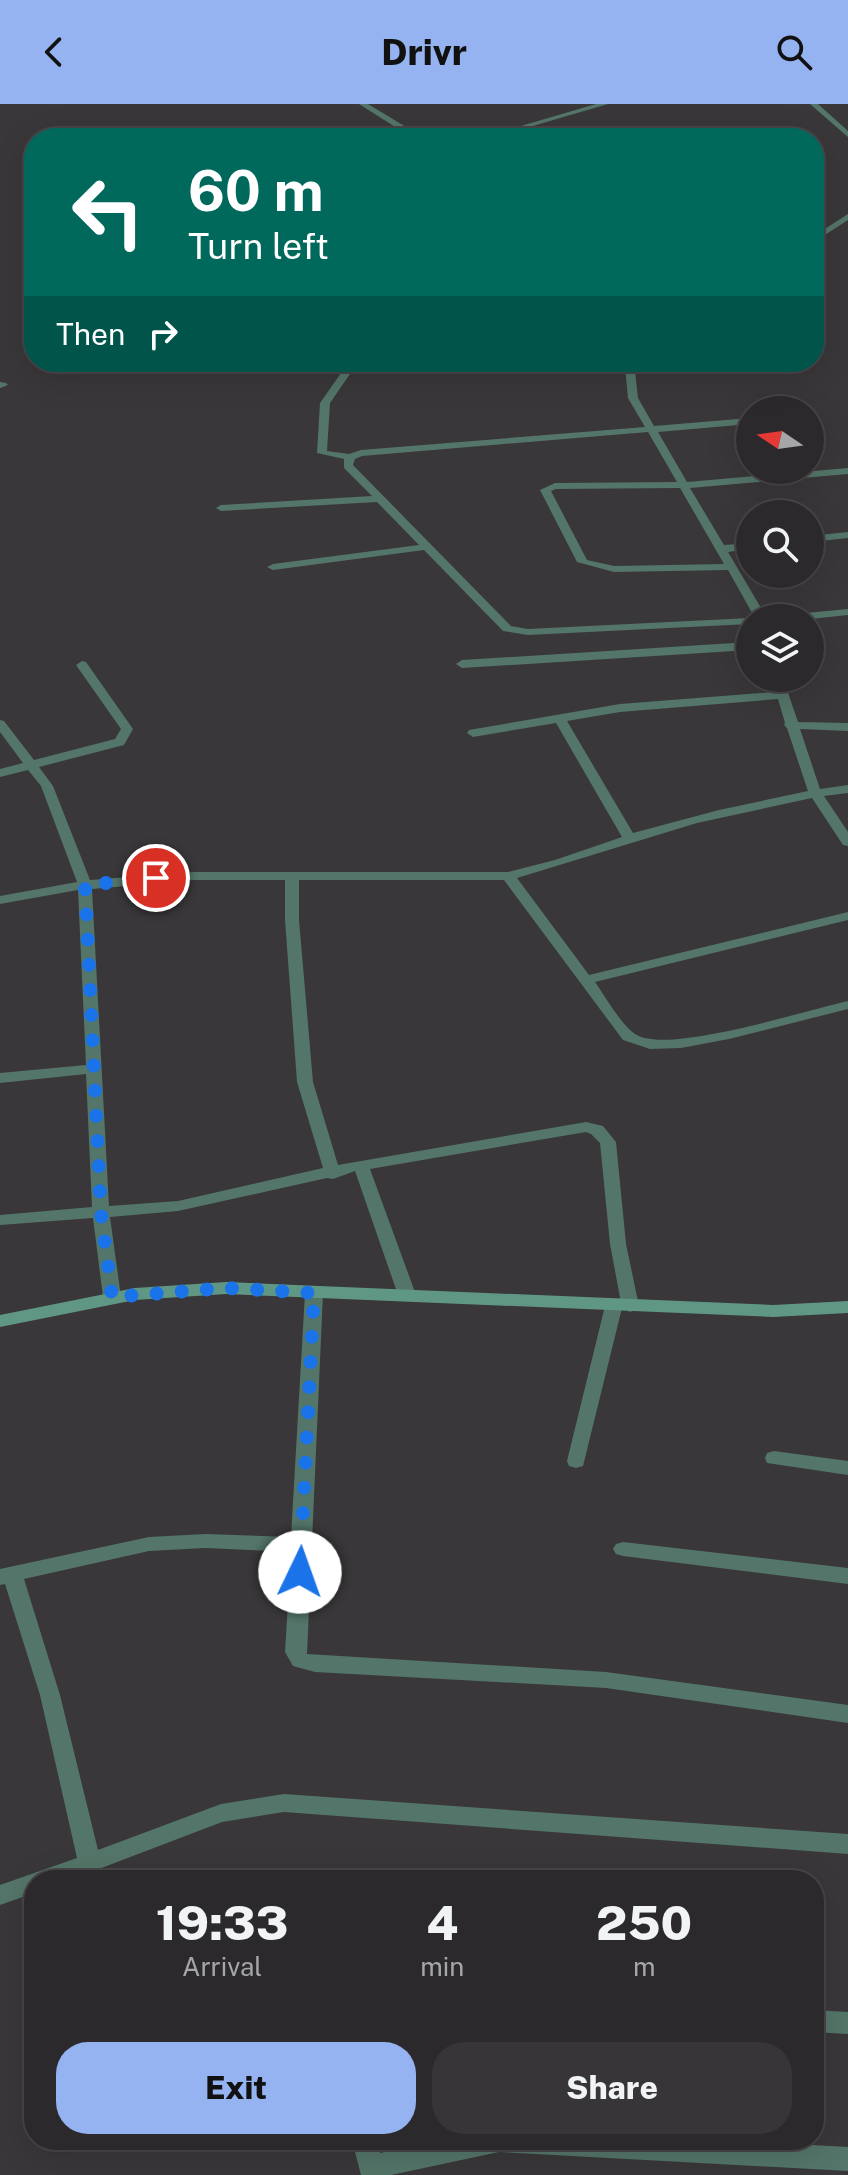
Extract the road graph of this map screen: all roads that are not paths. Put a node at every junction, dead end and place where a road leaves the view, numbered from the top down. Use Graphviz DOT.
graph roads {
  1 [pos="363,104"];
  2 [pos="604,104"];
  3 [pos="814,104"];
  4 [pos="402,128"];
  5 [pos="519,128"];
  6 [pos="848,135"];
  7 [pos="848,216"];
  8 [pos="824,233"];
  9 [pos="346,372"];
  10 [pos="630,372"];
  11 [pos="736,422"];
  12 [pos="652,430"];
  13 [pos="350,457"];
  14 [pos="848,471"];
  15 [pos="683,485"];
  16 [pos="379,499"];
  17 [pos="221,508"];
  18 [pos="848,535"];
  19 [pos="824,538"];
  20 [pos="425,547"];
  21 [pos="736,547"];
  22 [pos="721,549"];
  23 [pos="273,567"];
  24 [pos="733,567"];
  25 [pos="753,604"];
  26 [pos="848,612"];
  27 [pos="824,614"];
  28 [pos="736,622"];
  29 [pos="736,647"];
  30 [pos="462,664"];
  31 [pos="82,665"];
  32 [pos="781,692"];
  33 [pos="782,695"];
  34 [pos="559,718"];
  35 [pos="0,724"];
  36 [pos="790,725"];
  37 [pos="848,727"];
  38 [pos="473,733"];
  39 [pos="30,767"];
  40 [pos="0,773"];
  41 [pos="848,789"];
  42 [pos="815,793"];
  43 [pos="630,839"];
  44 [pos="848,842"];
  45 [pos="292,874"];
  46 [pos="508,876"];
  47 [pos="85,885"];
  48 [pos="0,900"];
  49 [pos="848,916"];
  50 [pos="586,980"];
  51 [pos="848,1005"];
  52 [pos="91,1069"];
  53 [pos="0,1078"];
  54 [pos="361,1165"];
  55 [pos="333,1174"];
  56 [pos="101,1214"];
  57 [pos="0,1220"];
  58 [pos="314,1293"];
  59 [pos="407,1295"];
  60 [pos="112,1297"];
  61 [pos="622,1306"];
  62 [pos="848,1307"];
  63 [pos="0,1321"];
  64 [pos="774,1458"];
  65 [pos="576,1461"];
  66 [pos="848,1468"];
  67 [pos="302,1545"];
  68 [pos="623,1549"];
  69 [pos="6,1575"];
  70 [pos="848,1576"];
  71 [pos="848,1714"];
  72 [pos="848,1844"];
  73 [pos="90,1864"];
  74 [pos="73,1870"];
  75 [pos="24,1887"];
  76 [pos="0,1895"];
  77 [pos="824,2022"];
  78 [pos="848,2023"];
  79 [pos="367,2150"];
  80 [pos="458,2150"];
  81 [pos="683,2150"];
  82 [pos="848,2159"];
  83 [pos="372,2171"];
  1 -- 4 [label="street"];
  2 -- 5 [label="street"];
  3 -- 6 [label="street"];
  7 -- 8 [label="street"];
  9 -- 13 [label="street"];
  10 -- 12 [label="street"];
  11 -- 12 [label="street"];
  12 -- 13 [label="street"];
  12 -- 15 [label="street"];
  13 -- 16 [label="street"];
  14 -- 15 [label="street"];
  15 -- 22 [label="street"];
  15 -- 24 [label="street"];
  16 -- 17 [label="street"];
  16 -- 20 [label="street"];
  18 -- 19 [label="street"];
  20 -- 23 [label="street"];
  20 -- 28 [label="street"];
  21 -- 22 [label="street"];
  22 -- 24 [label="street"];
  24 -- 25 [label="street"];
  26 -- 27 [label="street"];
  29 -- 30 [label="street"];
  31 -- 39 [label="street"];
  32 -- 33 [label="street"];
  33 -- 34 [label="street"];
  33 -- 36 [label="street"];
  34 -- 38 [label="street"];
  34 -- 43 [label="street"];
  35 -- 39 [label="street"];
  36 -- 37 [label="street"];
  36 -- 42 [label="street"];
  39 -- 40 [label="street"];
  39 -- 47 [label="street"];
  41 -- 42 [label="street"];
  42 -- 43 [label="street"];
  42 -- 44 [label="street"];
  43 -- 46 [label="street"];
  45 -- 46 [label="street"];
  45 -- 47 [label="street"];
  45 -- 55 [label="street"];
  46 -- 50 [label="street"];
  47 -- 48 [label="street"];
  47 -- 52 [label="street"];
  49 -- 50 [label="street"];
  50 -- 51 [label="street"];
  52 -- 53 [label="street"];
  52 -- 56 [label="street"];
  54 -- 55 [label="street"];
  54 -- 59 [label="street"];
  54 -- 61 [label="street"];
  55 -- 56 [label="street"];
  56 -- 57 [label="street"];
  56 -- 60 [label="street"];
  58 -- 59 [label="street"];
  58 -- 60 [label="street"];
  58 -- 67 [label="street"];
  59 -- 61 [label="street"];
  60 -- 63 [label="street"];
  61 -- 62 [label="street"];
  61 -- 65 [label="street"];
  64 -- 66 [label="street"];
  67 -- 69 [label="street"];
  67 -- 71 [label="street"];
  68 -- 70 [label="street"];
  69 -- 73 [label="street"];
  72 -- 73 [label="street"];
  73 -- 74 [label="street"];
  75 -- 76 [label="street"];
  77 -- 78 [label="street"];
  79 -- 83 [label="street"];
  80 -- 83 [label="street"];
  81 -- 82 [label="street"];
}
